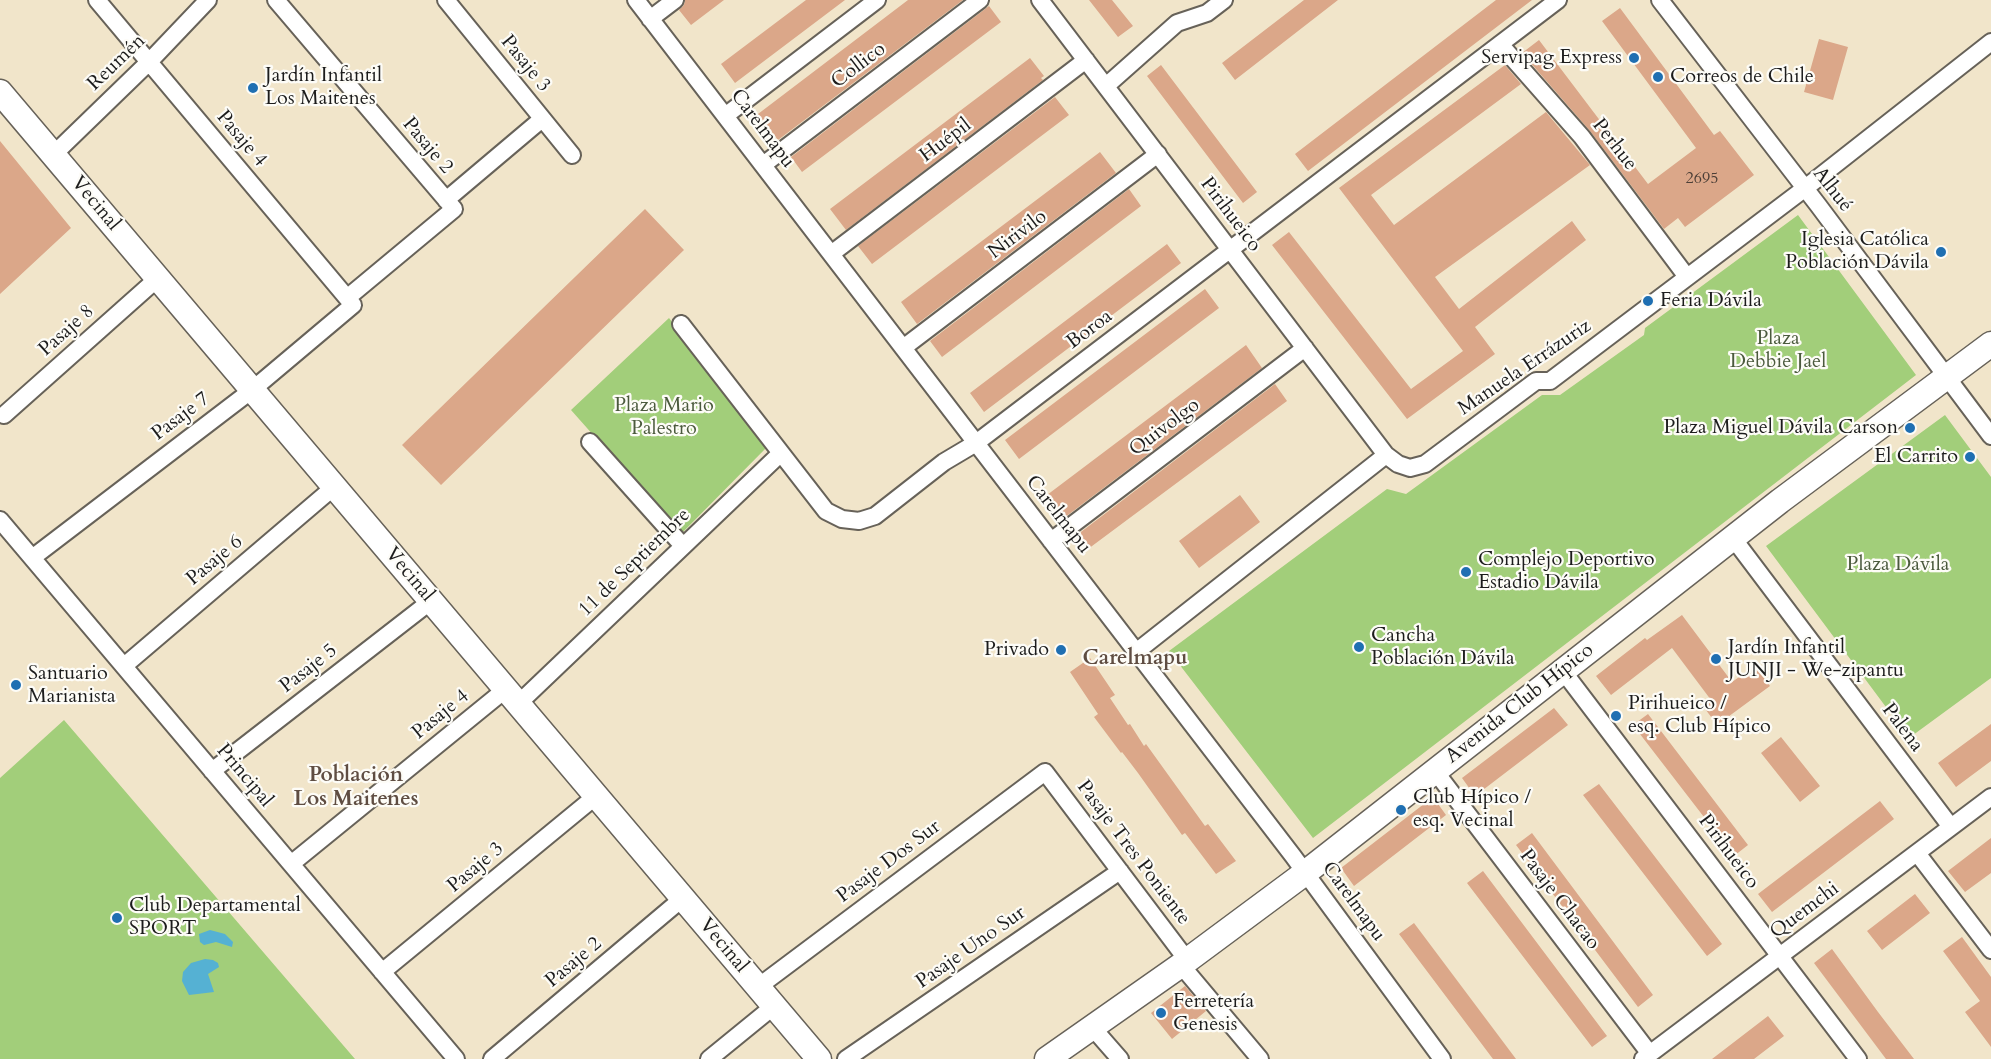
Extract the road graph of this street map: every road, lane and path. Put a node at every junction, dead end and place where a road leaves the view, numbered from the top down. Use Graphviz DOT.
graph roads {
  1 [pos="97,0"];
  2 [pos="208,0"];
  3 [pos="276,0"];
  4 [pos="446,0"];
  5 [pos="636,0"];
  6 [pos="675,0"];
  7 [pos="877,0"];
  8 [pos="980,0"];
  9 [pos="1040,0"];
  10 [pos="1224,0"];
  11 [pos="1558,0"];
  12 [pos="1660,0"];
  13 [pos="650,19"];
  14 [pos="1991,42"];
  15 [pos="1500,44"];
  16 [pos="1086,60"];
  17 [pos="149,62"];
  18 [pos="1106,86"];
  19 [pos="0,92"];
  20 [pos="725,116"];
  21 [pos="542,119"];
  22 [pos="1158,154"];
  23 [pos="53,155"];
  24 [pos="572,155"];
  25 [pos="763,165"];
  26 [pos="1804,189"];
  27 [pos="450,205"];
  28 [pos="1230,250"];
  29 [pos="831,255"];
  30 [pos="1687,277"];
  31 [pos="158,278"];
  32 [pos="350,302"];
  33 [pos="681,324"];
  34 [pos="1991,344"];
  35 [pos="903,348"];
  36 [pos="1305,348"];
  37 [pos="1946,377"];
  38 [pos="252,390"];
  39 [pos="4,415"];
  40 [pos="1991,436"];
  41 [pos="590,442"];
  42 [pos="976,443"];
  43 [pos="781,453"];
  44 [pos="1386,455"];
  45 [pos="334,487"];
  46 [pos="0,520"];
  47 [pos="1733,538"];
  48 [pos="1051,541"];
  49 [pos="683,546"];
  50 [pos="32,558"];
  51 [pos="431,601"];
  52 [pos="1137,652"];
  53 [pos="124,666"];
  54 [pos="1563,671"];
  55 [pos="512,696"];
  56 [pos="212,771"];
  57 [pos="1435,771"];
  58 [pos="1045,772"];
  59 [pos="596,795"];
  60 [pos="1991,797"];
  61 [pos="1951,827"];
  62 [pos="1917,852"];
  63 [pos="291,864"];
  64 [pos="1120,871"];
  65 [pos="1305,873"];
  66 [pos="683,898"];
  67 [pos="1991,950"];
  68 [pos="1780,956"];
  69 [pos="1184,962"];
  70 [pos="382,972"];
  71 [pos="758,987"];
  72 [pos="774,1006"];
  73 [pos="1092,1027"];
  74 [pos="1646,1057"];
  75 [pos="456,1059"];
  76 [pos="492,1059"];
  77 [pos="709,1059"];
  78 [pos="819,1059"];
  79 [pos="846,1059"];
  80 [pos="1047,1059"];
  81 [pos="1120,1059"];
  82 [pos="1260,1059"];
  83 [pos="1442,1059"];
  84 [pos="1858,1059"];
  1 -- 17 [label="street, Pasaje 4"];
  2 -- 17 [label="street, Reumén"];
  3 -- 27 [label="street, Pasaje 2"];
  4 -- 21 [label="street, Pasaje 3"];
  5 -- 13 [label="street, Carelmapu"];
  6 -- 13 [label="street"];
  7 -- 20 [label="street"];
  8 -- 25 [label="street, Collico"];
  9 -- 16 [label="street, Pirihueico"];
  10 -- 18 [label="street"];
  11 -- 15 [label="street, Boroa"];
  12 -- 26 [label="street, Alhué"];
  13 -- 20 [label="street, Carelmapu"];
  14 -- 26 [label="street, Manuela Errázuriz"];
  15 -- 28 [label="street, Boroa"];
  15 -- 30 [label="street, Perhue"];
  16 -- 18 [label="street, Pirihueico"];
  16 -- 29 [label="street, Huépil"];
  17 -- 23 [label="street, Reumén"];
  17 -- 32 [label="street, Pasaje 4"];
  18 -- 22 [label="street, Pirihueico"];
  19 -- 23 [label="street, Vecinal"];
  20 -- 25 [label="street, Carelmapu"];
  21 -- 24 [label="street, Pasaje 3"];
  21 -- 27 [label="street, Pasaje 7"];
  22 -- 28 [label="street, Pirihueico"];
  22 -- 35 [label="street, Nirivilo"];
  23 -- 31 [label="street, Vecinal"];
  25 -- 29 [label="street, Carelmapu"];
  26 -- 30 [label="street, Manuela Errázuriz"];
  26 -- 37 [label="street, Alhué"];
  27 -- 32 [label="street, Pasaje 7"];
  28 -- 36 [label="street, Pirihueico"];
  28 -- 42 [label="street, Boroa"];
  29 -- 35 [label="street, Carelmapu"];
  30 -- 44 [label="street, Manuela Errázuriz"];
  31 -- 38 [label="street, Vecinal"];
  31 -- 39 [label="street, Pasaje 8"];
  32 -- 38 [label="street, Pasaje 7"];
  33 -- 43 [label="street, Boroa"];
  34 -- 37 [label="street, Avenida Club Hípico"];
  35 -- 42 [label="street, Carelmapu"];
  36 -- 44 [label="street, Pirihueico"];
  36 -- 48 [label="street, Quivolgo"];
  37 -- 40 [label="street, Alhué"];
  37 -- 47 [label="street, Avenida Club Hípico"];
  38 -- 45 [label="street, Vecinal"];
  38 -- 50 [label="street, Pasaje 7"];
  41 -- 49 [label="street"];
  42 -- 43 [label="street, Boroa"];
  42 -- 48 [label="street, Carelmapu"];
  43 -- 49 [label="street, 11 de Septiembre"];
  44 -- 52 [label="street"];
  45 -- 51 [label="street, Vecinal"];
  45 -- 53 [label="street, Pasaje 6"];
  46 -- 50 [label="street, Principal"];
  47 -- 54 [label="street, Avenida Club Hípico"];
  47 -- 61 [label="street, Palena"];
  48 -- 52 [label="street, Carelmapu"];
  49 -- 55 [label="street, 11 de Septiembre"];
  50 -- 53 [label="street, Principal"];
  51 -- 55 [label="street, Vecinal"];
  51 -- 56 [label="street, Pasaje 5"];
  52 -- 65 [label="street, Carelmapu"];
  53 -- 56 [label="street, Principal"];
  54 -- 57 [label="street, Avenida Club Hípico"];
  54 -- 68 [label="street, Pirihueico"];
  55 -- 59 [label="street, Vecinal"];
  55 -- 63 [label="street, Pasaje 4"];
  56 -- 63 [label="street, Principal"];
  57 -- 65 [label="street, Avenida Club Hípico"];
  57 -- 74 [label="street, Pasaje Chacao"];
  58 -- 64 [label="street, Pasaje Tres Poniente"];
  58 -- 71 [label="street, Pasaje Dos Sur"];
  59 -- 66 [label="street, Vecinal"];
  59 -- 70 [label="street, Pasaje 3"];
  60 -- 61 [label="street, Quemchi"];
  61 -- 62 [label="street, Quemchi"];
  62 -- 67 [label="street"];
  62 -- 68 [label="street, Quemchi"];
  63 -- 70 [label="street, Principal"];
  64 -- 69 [label="street, Pasaje Tres Poniente"];
  64 -- 79 [label="street, Pasaje Uno Sur"];
  65 -- 69 [label="street, Avenida Club Hípico"];
  65 -- 83 [label="street, Carelmapu"];
  66 -- 71 [label="street, Vecinal"];
  66 -- 76 [label="street, Pasaje 2"];
  68 -- 74 [label="street, Quemchi"];
  68 -- 84 [label="street, Pirihueico"];
  69 -- 73 [label="street, Avenida Club Hípico"];
  69 -- 82 [label="street, Pasaje Tres Poniente"];
  70 -- 75 [label="street, Principal"];
  71 -- 72 [label="street, Vecinal"];
  72 -- 77 [label="street"];
  72 -- 78 [label="street, Vecinal"];
  73 -- 80 [label="street, Avenida Club Hípico"];
  73 -- 81 [label="street"];
}
